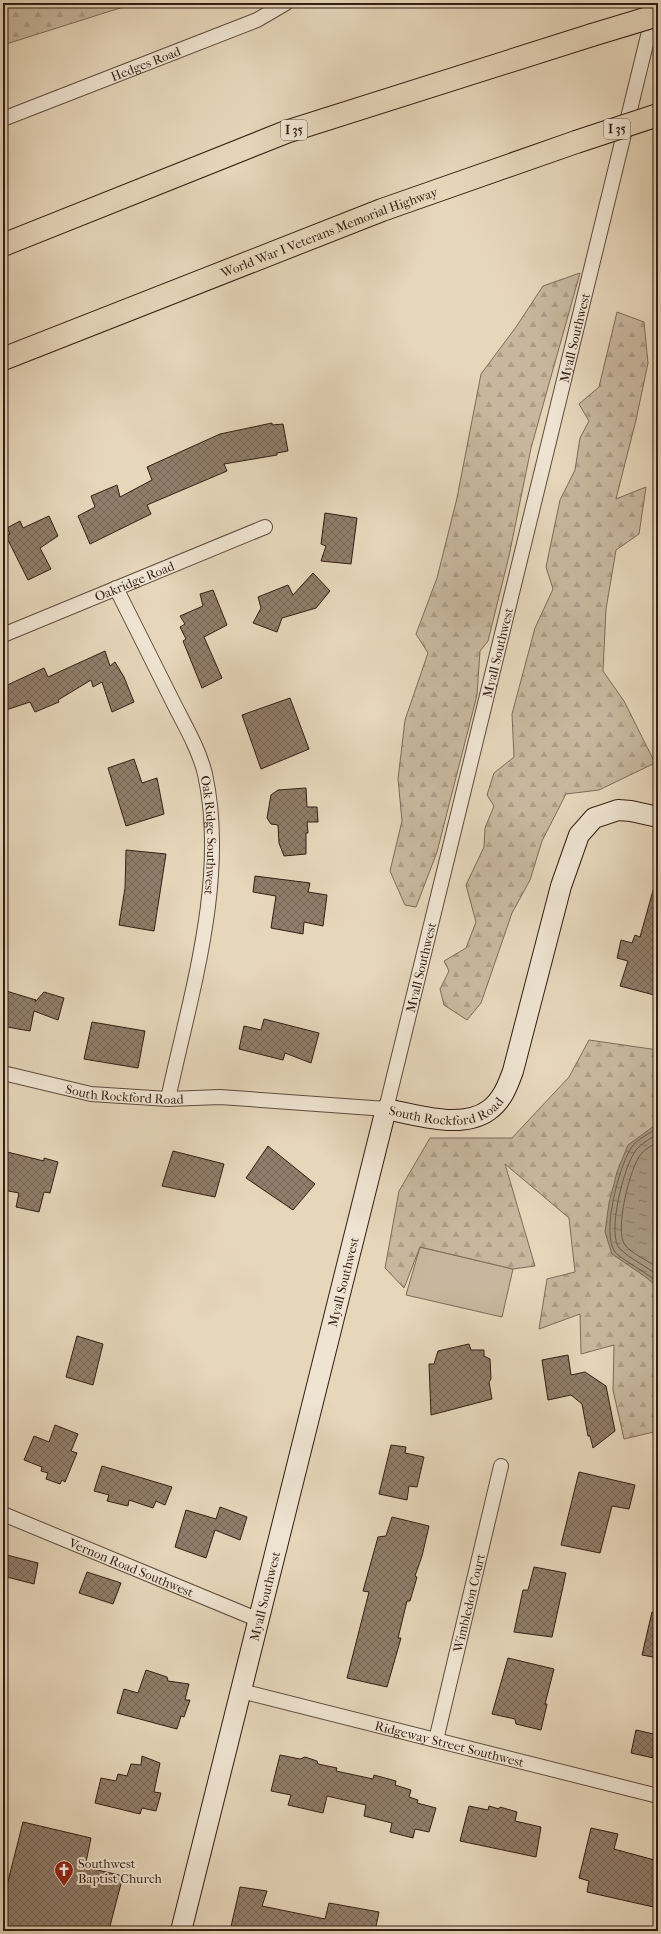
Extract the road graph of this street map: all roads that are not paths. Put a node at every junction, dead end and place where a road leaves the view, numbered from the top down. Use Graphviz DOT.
graph roads {
  1 [pos="286,3"];
  2 [pos="656,3"];
  3 [pos="658,15"];
  4 [pos="658,115"];
  5 [pos="3,119"];
  6 [pos="3,245"];
  7 [pos="3,359"];
  8 [pos="265,527"];
  9 [pos="116,588"];
  10 [pos="3,635"];
  11 [pos="658,817"];
  12 [pos="3,1073"];
  13 [pos="168,1099"];
  14 [pos="386,1110"];
  15 [pos="501,1466"];
  16 [pos="3,1514"];
  17 [pos="259,1620"];
  18 [pos="241,1691"];
  19 [pos="436,1740"];
  20 [pos="658,1796"];
  21 [pos="181,1931"];
  1 -- 5 [label="street, Hedges Road"];
  2 -- 14 [label="street, Myall Southwest"];
  3 -- 6 [label="highway, I 35, bridge"];
  4 -- 7 [label="highway, World War I Veterans Memorial Highway / I 35, bridge"];
  8 -- 9 [label="street, Oakridge Road"];
  9 -- 10 [label="street, Oakridge Road"];
  9 -- 13 [label="street, Oak Ridge Southwest"];
  11 -- 14 [label="street, South Rockford Road"];
  12 -- 13 [label="street, South Rockford Road"];
  13 -- 14 [label="street, South Rockford Road"];
  14 -- 17 [label="street, Myall Southwest"];
  15 -- 19 [label="street, Wimbledon Court"];
  16 -- 17 [label="street, Vernon Road Southwest"];
  17 -- 18 [label="street, Myall Southwest"];
  18 -- 19 [label="street, Ridgeway Street Southwest"];
  18 -- 21 [label="street, Myall Southwest"];
  19 -- 20 [label="street, Ridgeway Street Southwest"];
}
